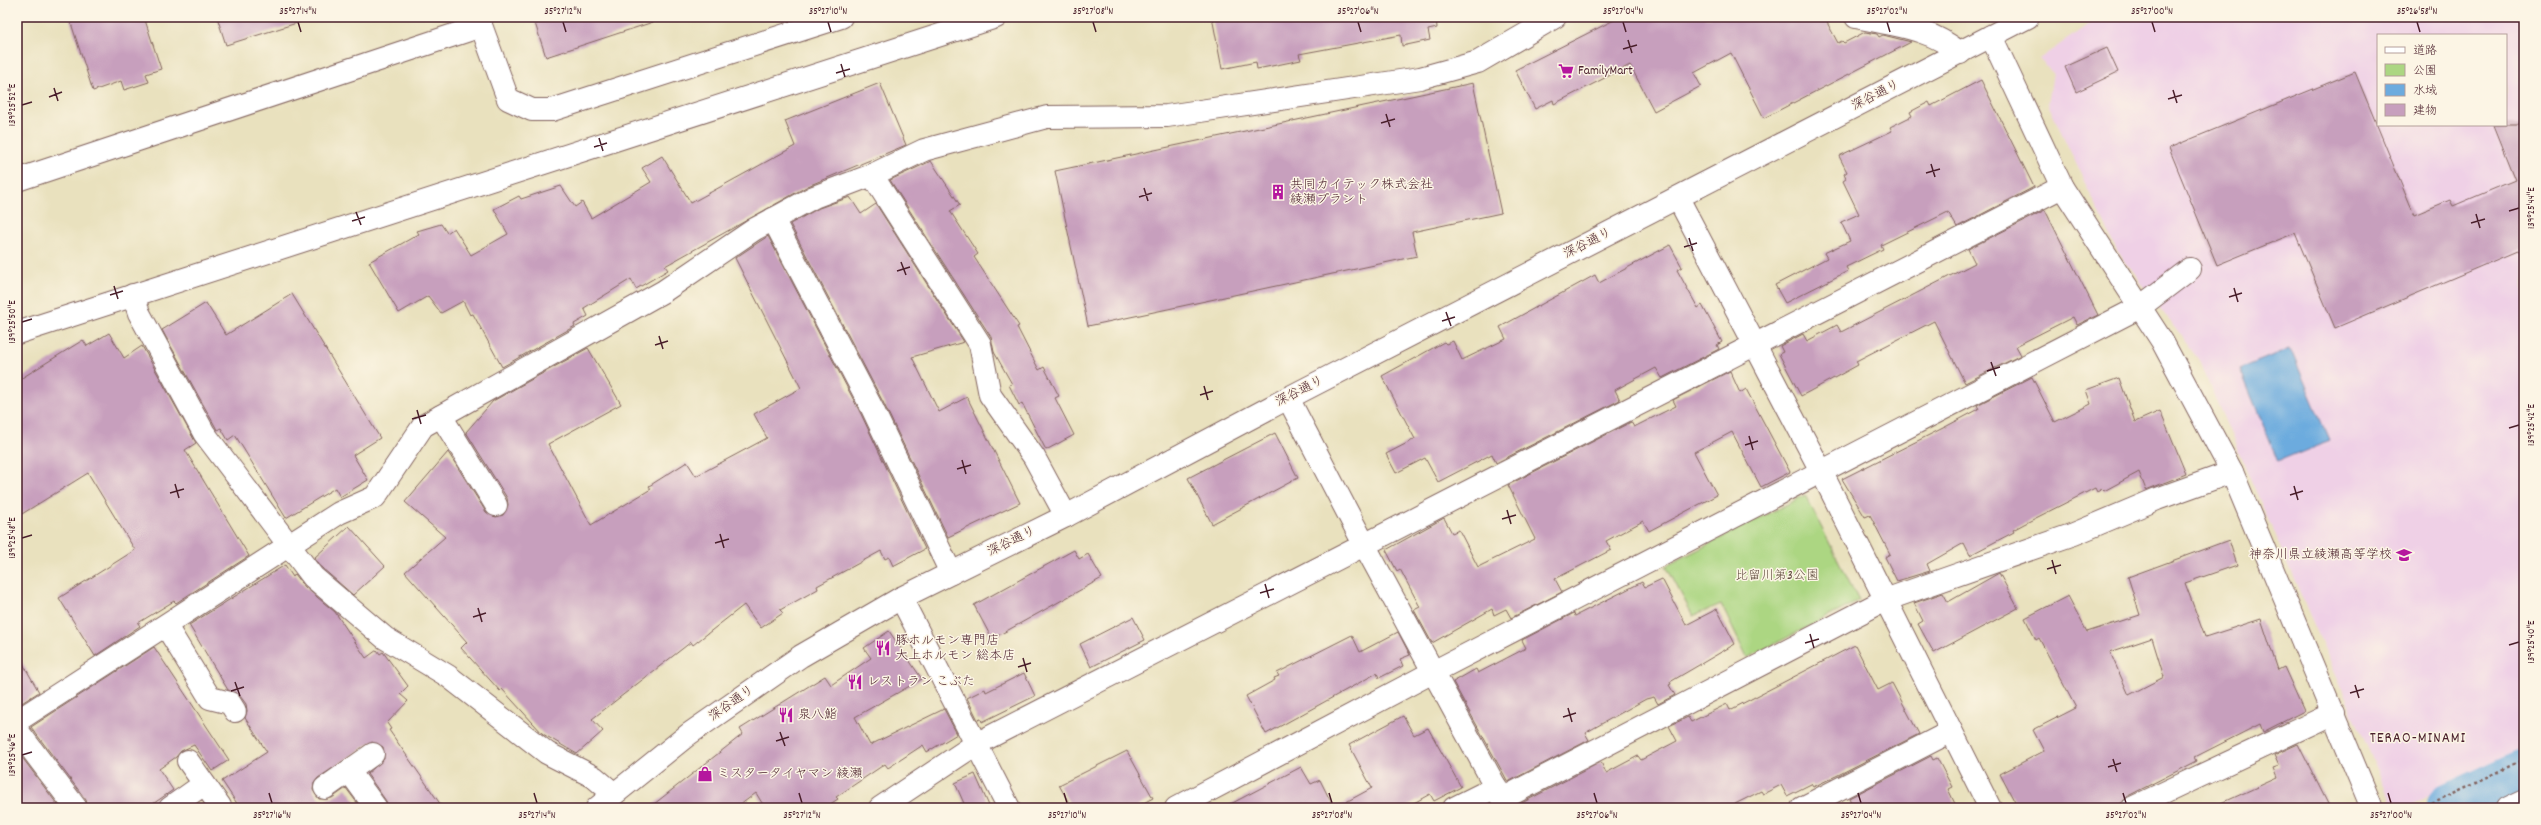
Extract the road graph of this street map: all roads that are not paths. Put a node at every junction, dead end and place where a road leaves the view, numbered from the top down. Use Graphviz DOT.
graph roads {
  1 [pos="841,17"];
  2 [pos="996,17"];
  3 [pos="1555,17"];
  4 [pos="1856,17"];
  5 [pos="2028,17"];
  6 [pos="479,22"];
  7 [pos="1991,36"];
  8 [pos="1960,53"];
  9 [pos="872,174"];
  10 [pos="17,180"];
  11 [pos="2062,187"];
  12 [pos="1678,198"];
  13 [pos="773,219"];
  14 [pos="2190,269"];
  15 [pos="133,295"];
  16 [pos="2140,307"];
  17 [pos="17,333"];
  18 [pos="1755,345"];
  19 [pos="1288,398"];
  20 [pos="441,416"];
  21 [pos="1821,471"];
  22 [pos="2232,472"];
  23 [pos="496,505"];
  24 [pos="1066,516"];
  25 [pos="1365,546"];
  26 [pos="289,547"];
  27 [pos="951,573"];
  28 [pos="901,598"];
  29 [pos="1885,600"];
  30 [pos="166,626"];
  31 [pos="1433,672"];
  32 [pos="235,712"];
  33 [pos="2334,713"];
  34 [pos="17,721"];
  35 [pos="17,730"];
  36 [pos="1950,732"];
  37 [pos="976,744"];
  38 [pos="373,754"];
  39 [pos="188,761"];
  40 [pos="350,771"];
  41 [pos="204,784"];
  42 [pos="325,788"];
  43 [pos="614,794"];
  44 [pos="1502,798"];
  45 [pos="2524,800"];
  46 [pos="220,806"];
  47 [pos="76,808"];
  48 [pos="170,808"];
  49 [pos="376,808"];
  50 [pos="597,808"];
  51 [pos="880,808"];
  52 [pos="1009,808"];
  53 [pos="1176,808"];
  54 [pos="1454,808"];
  55 [pos="1802,808"];
  56 [pos="1990,808"];
  57 [pos="2132,808"];
  58 [pos="2372,808"];
  59 [pos="2507,808"];
  1 -- 6 [label="street"];
  2 -- 15 [label="street"];
  3 -- 9 [label="street"];
  4 -- 8 [label="street"];
  5 -- 7 [label="street, 深谷通り"];
  6 -- 10 [label="street"];
  7 -- 8 [label="street, 深谷通り"];
  7 -- 11 [label="street"];
  8 -- 12 [label="street, 深谷通り"];
  9 -- 13 [label="street"];
  9 -- 24 [label="street"];
  11 -- 16 [label="street"];
  11 -- 18 [label="street"];
  12 -- 18 [label="street"];
  12 -- 19 [label="street, 深谷通り"];
  13 -- 20 [label="street"];
  13 -- 27 [label="street"];
  14 -- 16 [label="street"];
  15 -- 17 [label="street"];
  15 -- 26 [label="street"];
  16 -- 21 [label="street"];
  16 -- 22 [label="street"];
  18 -- 21 [label="street"];
  18 -- 25 [label="street"];
  19 -- 24 [label="street, 深谷通り"];
  19 -- 25 [label="street"];
  20 -- 23 [label="street"];
  20 -- 26 [label="street"];
  21 -- 29 [label="street"];
  21 -- 31 [label="street"];
  22 -- 29 [label="street"];
  22 -- 33 [label="street"];
  24 -- 27 [label="street, 深谷通り"];
  25 -- 31 [label="street"];
  25 -- 37 [label="street"];
  26 -- 30 [label="street"];
  26 -- 43 [label="street"];
  27 -- 28 [label="street, 深谷通り"];
  28 -- 37 [label="street"];
  28 -- 43 [label="street, 深谷通り"];
  29 -- 36 [label="street"];
  29 -- 44 [label="street"];
  30 -- 32 [label="street"];
  30 -- 34 [label="street"];
  31 -- 44 [label="street"];
  31 -- 53 [label="street"];
  33 -- 57 [label="street"];
  33 -- 58 [label="street"];
  35 -- 47 [label="street"];
  36 -- 55 [label="street"];
  36 -- 56 [label="street"];
  37 -- 51 [label="street"];
  37 -- 52 [label="street"];
  38 -- 40 [label="street"];
  39 -- 41 [label="street"];
  40 -- 42 [label="street"];
  40 -- 49 [label="street"];
  41 -- 46 [label="street"];
  41 -- 48 [label="street"];
  43 -- 50 [label="street, 深谷通り"];
  44 -- 54 [label="street"];
  45 -- 59 [label="street"];
}
